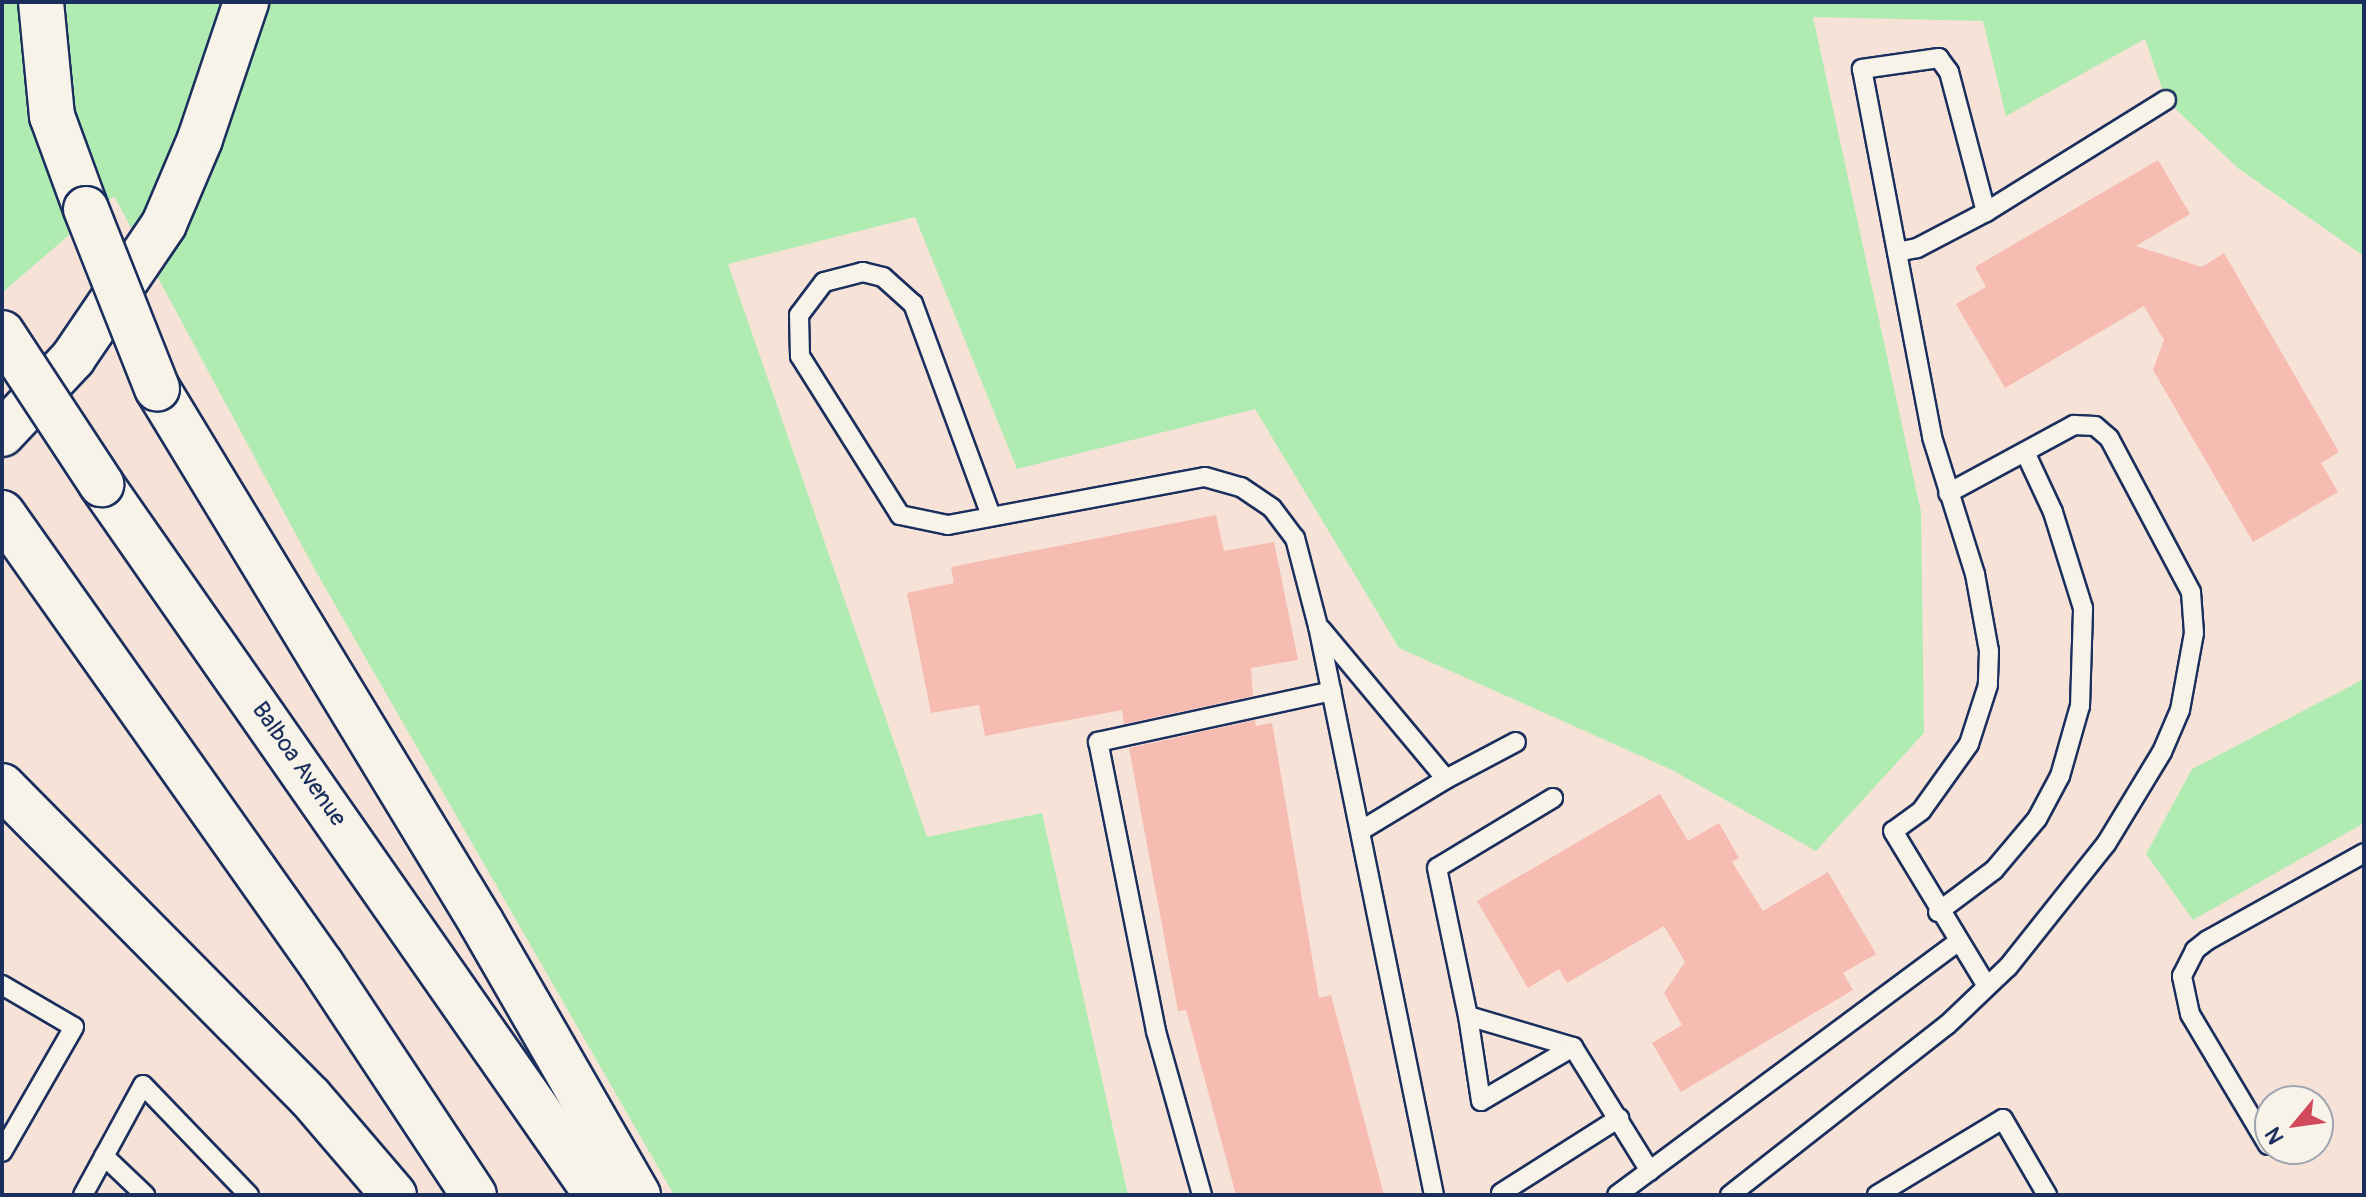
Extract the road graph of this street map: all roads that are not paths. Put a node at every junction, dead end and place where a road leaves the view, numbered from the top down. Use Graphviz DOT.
graph roads {
  1 [pos="41,2"];
  2 [pos="246,2"];
  3 [pos="2166,100"];
  4 [pos="1986,212"];
  5 [pos="1897,252"];
  6 [pos="2,333"];
  7 [pos="2,434"];
  8 [pos="2025,452"];
  9 [pos="1948,493"];
  10 [pos="990,513"];
  11 [pos="11,527"];
  12 [pos="1318,626"];
  13 [pos="1331,691"];
  14 [pos="1516,742"];
  15 [pos="1446,779"];
  16 [pos="2,786"];
  17 [pos="1553,798"];
  18 [pos="1360,831"];
  19 [pos="2364,853"];
  20 [pos="1938,912"];
  21 [pos="1956,943"];
  22 [pos="2,985"];
  23 [pos="1987,986"];
  24 [pos="1468,1016"];
  25 [pos="1573,1047"];
  26 [pos="1619,1118"];
  27 [pos="2254,1121"];
  28 [pos="2,1152"];
  29 [pos="104,1156"];
  30 [pos="1650,1171"];
  31 [pos="1501,1193"];
  32 [pos="83,1195"];
  33 [pos="145,1195"];
  34 [pos="249,1195"];
  35 [pos="394,1195"];
  36 [pos="474,1195"];
  37 [pos="597,1195"];
  38 [pos="638,1195"];
  39 [pos="1202,1195"];
  40 [pos="1434,1195"];
  41 [pos="1617,1195"];
  42 [pos="1730,1195"];
  43 [pos="1877,1195"];
  44 [pos="2047,1195"];
  1 -- 38 [label="main road, bridge"];
  2 -- 7 [label="main road"];
  3 -- 4 [label="lane"];
  4 -- 5 [label="lane"];
  4 -- 5 [label="lane"];
  5 -- 9 [label="lane"];
  6 -- 37 [label="main road, Balboa Avenue, bridge"];
  8 -- 9 [label="lane"];
  8 -- 20 [label="lane"];
  8 -- 23 [label="lane"];
  9 -- 20 [label="lane"];
  10 -- 10 [label="lane"];
  10 -- 12 [label="lane"];
  11 -- 36 [label="main road"];
  12 -- 13 [label="lane"];
  12 -- 15 [label="lane"];
  13 -- 18 [label="lane"];
  13 -- 39 [label="lane"];
  14 -- 15 [label="lane"];
  15 -- 18 [label="lane"];
  16 -- 35 [label="main road"];
  17 -- 24 [label="lane"];
  18 -- 40 [label="lane"];
  19 -- 27 [label="lane"];
  20 -- 21 [label="lane"];
  21 -- 23 [label="lane"];
  21 -- 30 [label="lane"];
  22 -- 28 [label="lane"];
  23 -- 42 [label="lane"];
  24 -- 25 [label="lane"];
  24 -- 25 [label="lane"];
  25 -- 26 [label="lane"];
  26 -- 30 [label="lane"];
  26 -- 31 [label="lane"];
  29 -- 32 [label="lane"];
  29 -- 33 [label="lane"];
  29 -- 34 [label="lane"];
  30 -- 41 [label="lane"];
  43 -- 44 [label="lane"];
}
